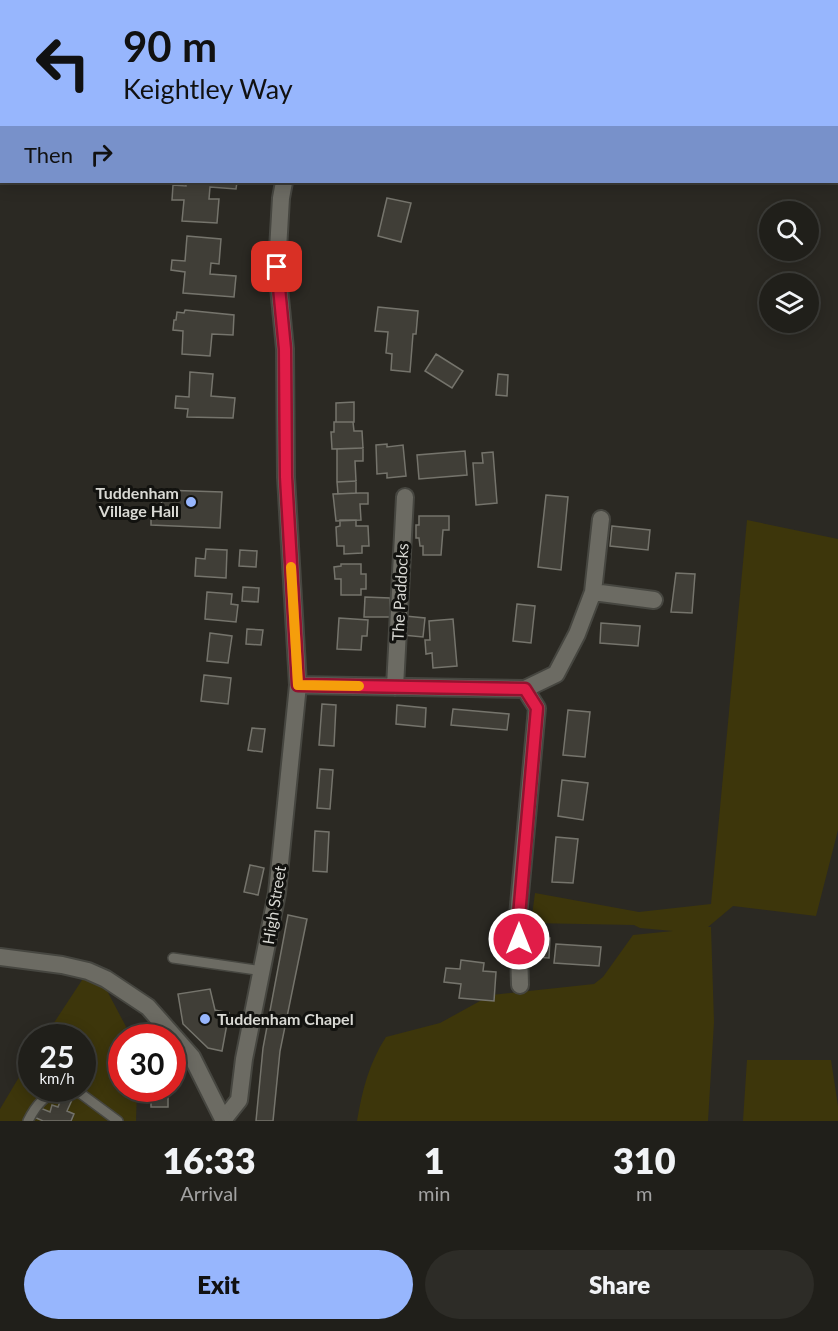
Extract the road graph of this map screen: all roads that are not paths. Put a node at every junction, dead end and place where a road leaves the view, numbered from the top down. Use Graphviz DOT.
graph roads {
  1 [pos="284,183"];
  2 [pos="405,497"];
  3 [pos="601,519"];
  4 [pos="593,592"];
  5 [pos="654,600"];
  6 [pos="298,685"];
  7 [pos="395,687"];
  8 [pos="525,689"];
  9 [pos="0,957"];
  10 [pos="173,958"];
  11 [pos="263,971"];
  12 [pos="520,985"];
  13 [pos="40,1102"];
  14 [pos="92,1102"];
  15 [pos="224,1120"];
  16 [pos="28,1121"];
  17 [pos="118,1121"];
  1 -- 6 [label="street, High Street"];
  2 -- 7 [label="street, The Paddocks"];
  3 -- 4 [label="street"];
  4 -- 5 [label="street"];
  4 -- 8 [label="street"];
  6 -- 7 [label="street"];
  6 -- 11 [label="street, High Street"];
  7 -- 8 [label="street"];
  8 -- 12 [label="street"];
  9 -- 15 [label="street"];
  10 -- 11 [label="lane"];
  11 -- 15 [label="street, High Street"];
  13 -- 16 [label="lane"];
  14 -- 17 [label="lane"];
}
